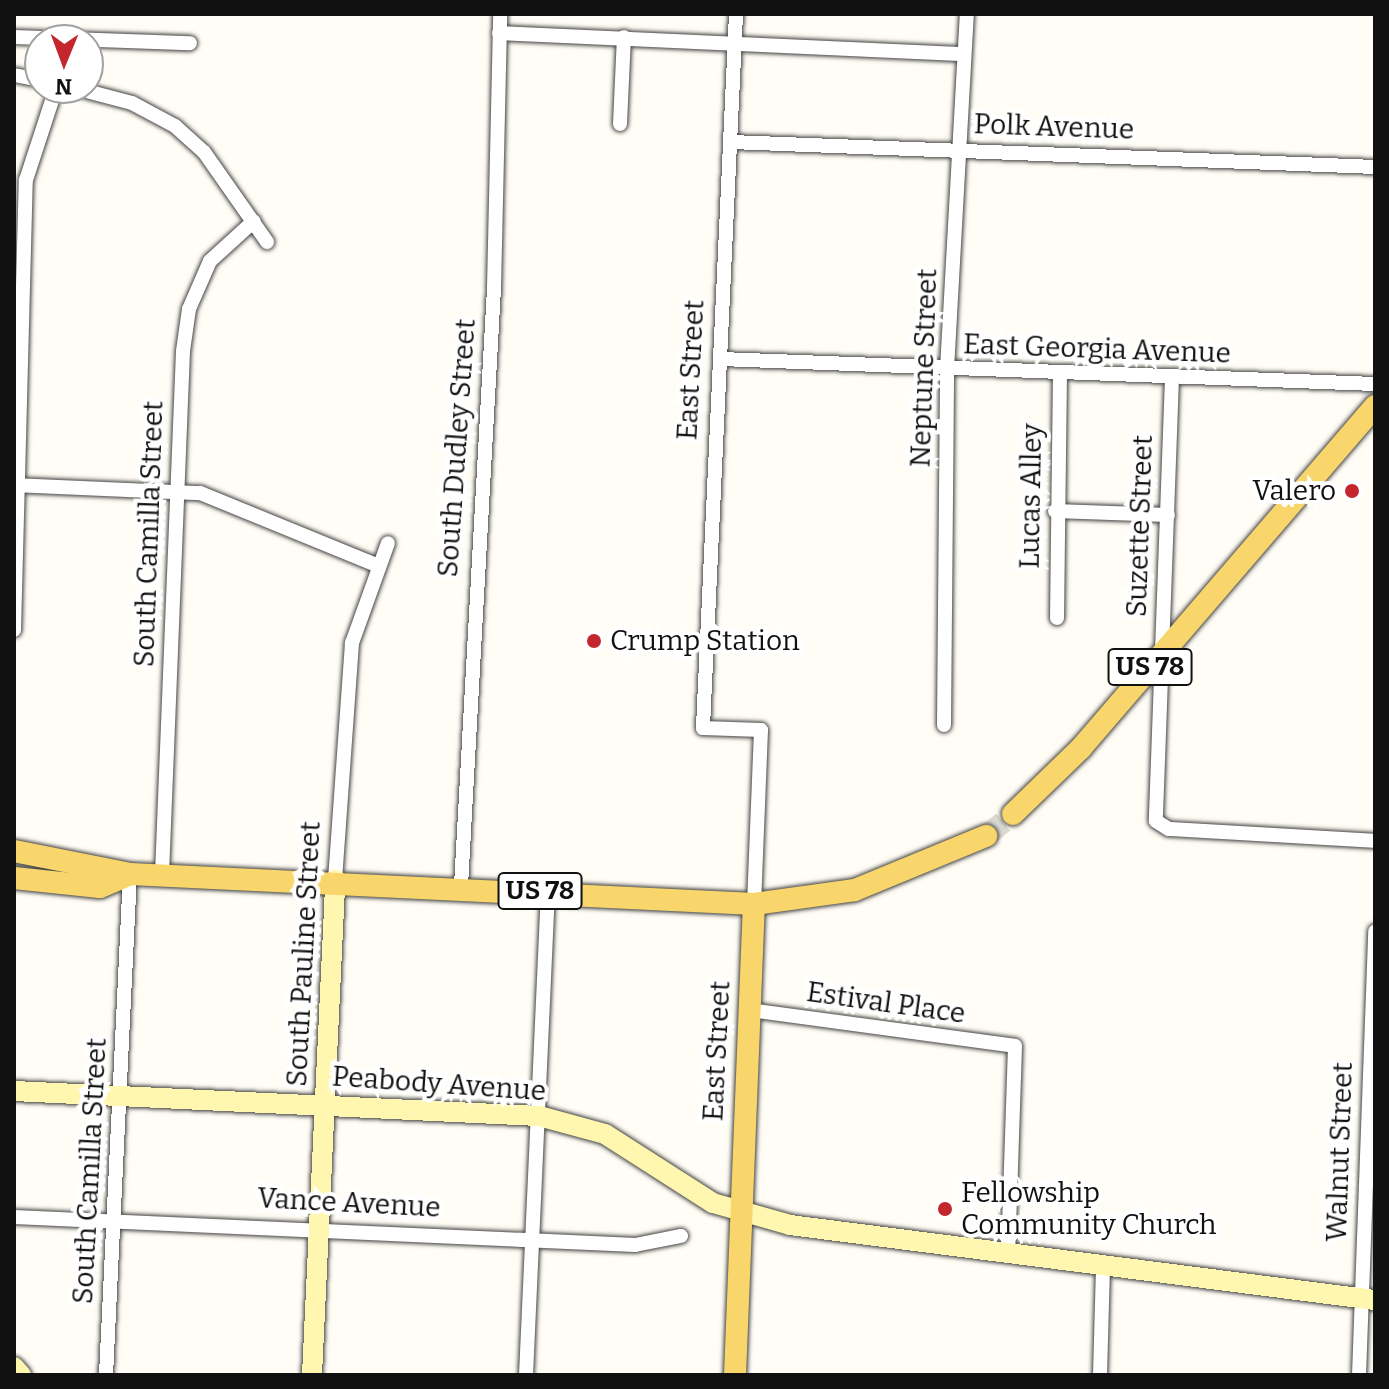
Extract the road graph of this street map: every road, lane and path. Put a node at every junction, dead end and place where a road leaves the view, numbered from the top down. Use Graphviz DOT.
graph roads {
  1 [pos="500,14"];
  2 [pos="736,14"];
  3 [pos="967,14"];
  4 [pos="499,33"];
  5 [pos="14,37"];
  6 [pos="624,37"];
  7 [pos="735,42"];
  8 [pos="190,43"];
  9 [pos="964,54"];
  10 [pos="104,96"];
  11 [pos="51,104"];
  12 [pos="620,124"];
  13 [pos="731,142"];
  14 [pos="959,149"];
  15 [pos="1375,167"];
  16 [pos="254,221"];
  17 [pos="267,242"];
  18 [pos="721,359"];
  19 [pos="947,369"];
  20 [pos="1060,375"];
  21 [pos="1172,378"];
  22 [pos="1375,384"];
  23 [pos="1375,406"];
  24 [pos="1375,428"];
  25 [pos="1349,436"];
  26 [pos="15,485"];
  27 [pos="176,490"];
  28 [pos="1055,511"];
  29 [pos="1168,515"];
  30 [pos="388,543"];
  31 [pos="376,565"];
  32 [pos="1057,618"];
  33 [pos="14,630"];
  34 [pos="1160,655"];
  35 [pos="944,725"];
  36 [pos="1013,814"];
  37 [pos="986,836"];
  38 [pos="1375,841"];
  39 [pos="14,851"];
  40 [pos="130,874"];
  41 [pos="162,874"];
  42 [pos="14,878"];
  43 [pos="335,880"];
  44 [pos="461,886"];
  45 [pos="548,892"];
  46 [pos="754,904"];
  47 [pos="1375,931"];
  48 [pos="750,1010"];
  49 [pos="14,1091"];
  50 [pos="120,1096"];
  51 [pos="323,1105"];
  52 [pos="539,1116"];
  53 [pos="740,1212"];
  54 [pos="14,1217"];
  55 [pos="113,1222"];
  56 [pos="318,1228"];
  57 [pos="681,1236"];
  58 [pos="534,1240"];
  59 [pos="1008,1254"];
  60 [pos="1103,1265"];
  61 [pos="1369,1299"];
  62 [pos="14,1367"];
  63 [pos="21,1375"];
  64 [pos="106,1375"];
  65 [pos="312,1375"];
  66 [pos="526,1375"];
  67 [pos="735,1375"];
  68 [pos="1100,1375"];
  69 [pos="1359,1375"];
  1 -- 4 [label="street, South Dudley Street"];
  2 -- 7 [label="street, East Street"];
  3 -- 9 [label="street, Neptune Street"];
  4 -- 6 [label="street"];
  4 -- 44 [label="street, South Dudley Street"];
  5 -- 8 [label="street"];
  6 -- 7 [label="street"];
  6 -- 12 [label="street"];
  7 -- 9 [label="street"];
  7 -- 13 [label="street, East Street"];
  9 -- 14 [label="street, Neptune Street"];
  10 -- 16 [label="street"];
  11 -- 26 [label="street"];
  13 -- 14 [label="street, Polk Avenue"];
  13 -- 18 [label="street, East Street"];
  14 -- 15 [label="street, Polk Avenue"];
  14 -- 19 [label="street, Neptune Street"];
  16 -- 17 [label="street"];
  16 -- 27 [label="street, South Camilla Street"];
  18 -- 19 [label="street, East Georgia Avenue"];
  18 -- 46 [label="street, East Street"];
  19 -- 20 [label="street, East Georgia Avenue"];
  19 -- 35 [label="street, Neptune Street"];
  20 -- 21 [label="street, East Georgia Avenue"];
  20 -- 28 [label="street, Lucas Alley"];
  21 -- 22 [label="street, East Georgia Avenue"];
  21 -- 29 [label="street, Suzette Street"];
  23 -- 25 [label="main road, US 78"];
  24 -- 25 [label="main road"];
  25 -- 34 [label="main road, US 78"];
  26 -- 27 [label="street"];
  26 -- 33 [label="street"];
  27 -- 31 [label="street"];
  27 -- 41 [label="street, South Camilla Street"];
  28 -- 29 [label="street"];
  28 -- 32 [label="street, Lucas Alley"];
  29 -- 34 [label="street, Suzette Street"];
  30 -- 31 [label="street, South Pauline Street"];
  31 -- 43 [label="street, South Pauline Street"];
  34 -- 36 [label="main road, US 78"];
  34 -- 38 [label="street, Suzette Street"];
  37 -- 46 [label="main road, US 78"];
  39 -- 40 [label="main road, US 78"];
  40 -- 41 [label="main road, US 78"];
  40 -- 42 [label="main road, US 78"];
  40 -- 50 [label="street, South Camilla Street"];
  41 -- 43 [label="main road, US 78"];
  43 -- 44 [label="main road, US 78"];
  43 -- 51 [label="street, South Pauline Street"];
  44 -- 45 [label="main road, US 78"];
  45 -- 46 [label="main road, US 78"];
  45 -- 52 [label="street"];
  46 -- 48 [label="main road, East Street"];
  47 -- 61 [label="street, Walnut Street"];
  48 -- 53 [label="main road, East Street"];
  48 -- 59 [label="street, Estival Place"];
  49 -- 50 [label="street, Peabody Avenue"];
  50 -- 51 [label="street, Peabody Avenue"];
  50 -- 55 [label="street, South Camilla Street"];
  51 -- 52 [label="street, Peabody Avenue"];
  51 -- 56 [label="street, South Pauline Street"];
  52 -- 53 [label="street, Peabody Avenue"];
  52 -- 58 [label="street"];
  53 -- 59 [label="street"];
  53 -- 67 [label="main road, East Street"];
  54 -- 55 [label="street, Vance Avenue"];
  55 -- 56 [label="street, Vance Avenue"];
  55 -- 64 [label="street, South Camilla Street"];
  56 -- 58 [label="street, Vance Avenue"];
  56 -- 65 [label="street, South Pauline Street"];
  57 -- 58 [label="street, Vance Avenue"];
  58 -- 66 [label="street"];
  59 -- 60 [label="street"];
  60 -- 61 [label="street"];
  60 -- 68 [label="street"];
  61 -- 69 [label="street, Walnut Street"];
  62 -- 63 [label="street"];
}
